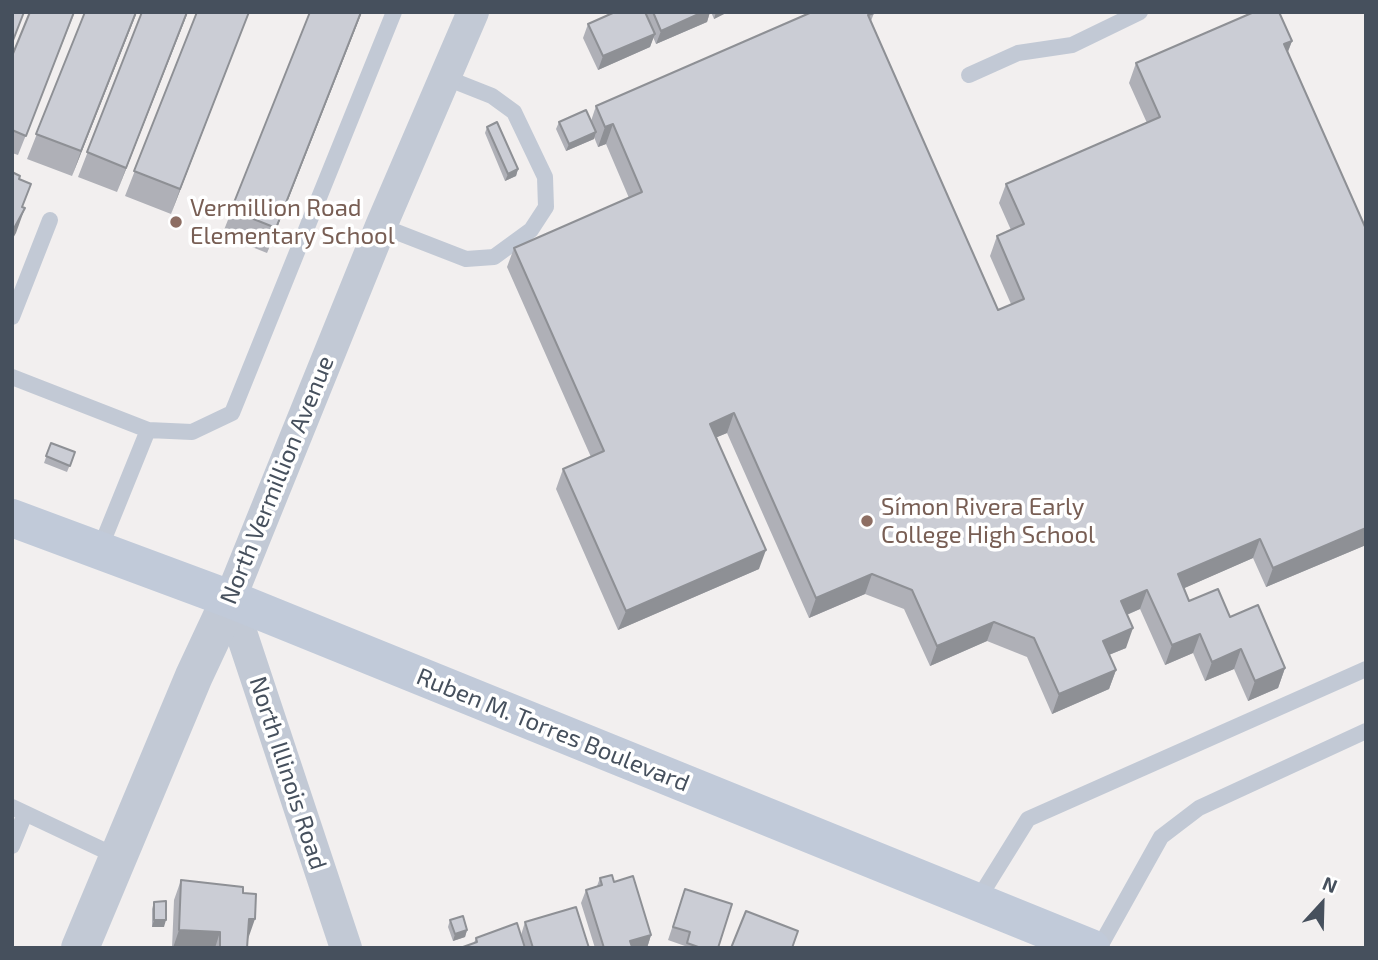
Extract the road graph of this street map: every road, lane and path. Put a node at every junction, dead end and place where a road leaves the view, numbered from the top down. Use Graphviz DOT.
graph roads {
  1 [pos="394,12"];
  2 [pos="473,12"];
  3 [pos="1140,12"];
  4 [pos="969,75"];
  5 [pos="444,78"];
  6 [pos="50,220"];
  7 [pos="381,226"];
  8 [pos="12,317"];
  9 [pos="12,377"];
  10 [pos="148,430"];
  11 [pos="12,517"];
  12 [pos="99,551"];
  13 [pos="230,599"];
  14 [pos="1366,669"];
  15 [pos="1366,731"];
  16 [pos="19,811"];
  17 [pos="12,846"];
  18 [pos="118,857"];
  19 [pos="976,902"];
  20 [pos="80,948"];
  21 [pos="346,948"];
  22 [pos="1091,948"];
  23 [pos="1099,948"];
  1 -- 10 [label="lane"];
  2 -- 5 [label="street, North Vermillion Avenue"];
  3 -- 4 [label="lane"];
  5 -- 7 [label="street, North Vermillion Avenue"];
  5 -- 7 [label="lane"];
  6 -- 8 [label="lane"];
  7 -- 13 [label="street, North Vermillion Avenue"];
  9 -- 10 [label="lane"];
  10 -- 12 [label="lane"];
  11 -- 12 [label="main road, Ruben M. Torres Boulevard"];
  12 -- 13 [label="main road, Ruben M. Torres Boulevard"];
  13 -- 18 [label="street, North Vermillion Avenue"];
  13 -- 19 [label="main road, Ruben M. Torres Boulevard"];
  13 -- 21 [label="street, North Illinois Road"];
  14 -- 19 [label="lane"];
  15 -- 23 [label="lane"];
  16 -- 17 [label="lane"];
  16 -- 18 [label="lane"];
  18 -- 20 [label="street, North Vermillion Avenue"];
  19 -- 22 [label="main road, Ruben M. Torres Boulevard"];
}
